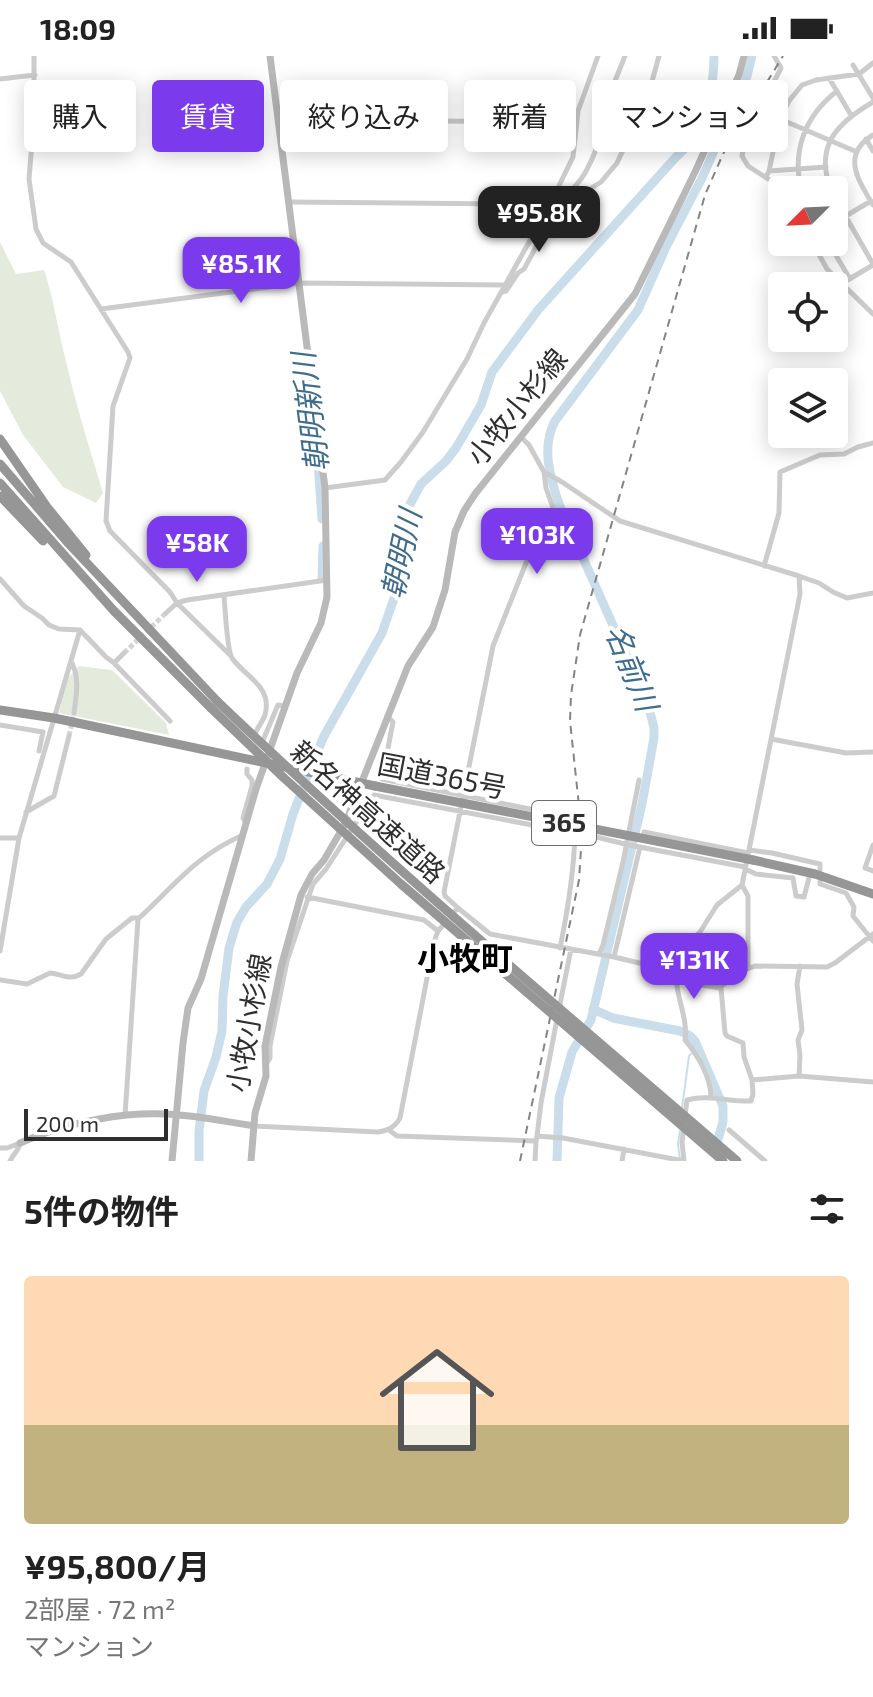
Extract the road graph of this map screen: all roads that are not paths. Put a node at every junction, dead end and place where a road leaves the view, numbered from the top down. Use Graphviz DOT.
graph roads {
  1 [pos="34,56"];
  2 [pos="270,56"];
  3 [pos="598,56"];
  4 [pos="625,56"];
  5 [pos="659,56"];
  6 [pos="744,56"];
  7 [pos="774,56"];
  8 [pos="873,63"];
  9 [pos="853,65"];
  10 [pos="859,74"];
  11 [pos="35,75"];
  12 [pos="829,78"];
  13 [pos="0,79"];
  14 [pos="837,91"];
  15 [pos="873,100"];
  16 [pos="788,104"];
  17 [pos="851,115"];
  18 [pos="279,120"];
  19 [pos="577,122"];
  20 [pos="788,122"];
  21 [pos="805,129"];
  22 [pos="873,135"];
  23 [pos="866,139"];
  24 [pos="831,141"];
  25 [pos="873,151"];
  26 [pos="773,152"];
  27 [pos="857,152"];
  28 [pos="826,167"];
  29 [pos="798,169"];
  30 [pos="768,174"];
  31 [pos="799,176"];
  32 [pos="828,176"];
  33 [pos="289,202"];
  34 [pos="872,202"];
  35 [pos="548,208"];
  36 [pos="848,215"];
  37 [pos="553,216"];
  38 [pos="848,220"];
  39 [pos="836,256"];
  40 [pos="873,264"];
  41 [pos="850,279"];
  42 [pos="297,283"];
  43 [pos="505,285"];
  44 [pos="848,291"];
  45 [pos="501,292"];
  46 [pos="101,309"];
  47 [pos="873,314"];
  48 [pos="521,437"];
  49 [pos="0,439"];
  50 [pos="873,443"];
  51 [pos="0,464"];
  52 [pos="545,473"];
  53 [pos="0,483"];
  54 [pos="325,488"];
  55 [pos="0,496"];
  56 [pos="764,566"];
  57 [pos="799,576"];
  58 [pos="0,579"];
  59 [pos="328,580"];
  60 [pos="873,593"];
  61 [pos="224,595"];
  62 [pos="177,603"];
  63 [pos="114,611"];
  64 [pos="166,613"];
  65 [pos="80,630"];
  66 [pos="124,653"];
  67 [pos="172,655"];
  68 [pos="231,656"];
  69 [pos="72,662"];
  70 [pos="114,663"];
  71 [pos="214,705"];
  72 [pos="285,706"];
  73 [pos="0,710"];
  74 [pos="74,713"];
  75 [pos="387,716"];
  76 [pos="54,718"];
  77 [pos="170,721"];
  78 [pos="0,725"];
  79 [pos="69,736"];
  80 [pos="771,739"];
  81 [pos="39,751"];
  82 [pos="873,752"];
  83 [pos="270,764"];
  84 [pos="247,769"];
  85 [pos="639,780"];
  86 [pos="357,782"];
  87 [pos="463,796"];
  88 [pos="460,810"];
  89 [pos="25,812"];
  90 [pos="574,818"];
  91 [pos="247,824"];
  92 [pos="243,835"];
  93 [pos="588,835"];
  94 [pos="0,838"];
  95 [pos="19,838"];
  96 [pos="627,844"];
  97 [pos="873,845"];
  98 [pos="640,846"];
  99 [pos="748,860"];
  100 [pos="873,871"];
  101 [pos="815,872"];
  102 [pos="820,882"];
  103 [pos="742,885"];
  104 [pos="873,894"];
  105 [pos="307,897"];
  106 [pos="458,908"];
  107 [pos="138,918"];
  108 [pos="438,931"];
  109 [pos="871,937"];
  110 [pos="560,948"];
  111 [pos="571,949"];
  112 [pos="0,951"];
  113 [pos="600,954"];
  114 [pos="614,957"];
  115 [pos="800,966"];
  116 [pos="748,968"];
  117 [pos="668,974"];
  118 [pos="676,978"];
  119 [pos="0,980"];
  120 [pos="721,988"];
  121 [pos="267,1064"];
  122 [pos="799,1076"];
  123 [pos="752,1080"];
  124 [pos="873,1082"];
  125 [pos="711,1097"];
  126 [pos="178,1115"];
  127 [pos="125,1116"];
  128 [pos="252,1125"];
  129 [pos="389,1130"];
  130 [pos="729,1130"];
  131 [pos="536,1138"];
  132 [pos="20,1143"];
  133 [pos="0,1148"];
  134 [pos="624,1149"];
  135 [pos="676,1160"];
  136 [pos="10,1161"];
  137 [pos="172,1161"];
  138 [pos="251,1161"];
  139 [pos="535,1161"];
  140 [pos="622,1161"];
  141 [pos="684,1161"];
  142 [pos="723,1161"];
  143 [pos="737,1161"];
  144 [pos="765,1161"];
  1 -- 11 [label="street"];
  2 -- 18 [label="street"];
  3 -- 19 [label="street"];
  4 -- 37 [label="street"];
  5 -- 37 [label="street"];
  6 -- 48 [label="street, 小牧小杉線"];
  7 -- 30 [label="street"];
  8 -- 10 [label="street"];
  9 -- 10 [label="street"];
  10 -- 12 [label="street"];
  10 -- 15 [label="street"];
  11 -- 13 [label="street"];
  11 -- 46 [label="street"];
  12 -- 14 [label="street"];
  12 -- 16 [label="street"];
  14 -- 17 [label="street"];
  14 -- 21 [label="street"];
  15 -- 17 [label="street"];
  17 -- 24 [label="street"];
  18 -- 19 [label="street"];
  18 -- 33 [label="street"];
  19 -- 35 [label="street"];
  20 -- 21 [label="street"];
  21 -- 24 [label="street"];
  21 -- 29 [label="street"];
  22 -- 23 [label="street"];
  23 -- 25 [label="street"];
  23 -- 27 [label="street"];
  24 -- 27 [label="street"];
  24 -- 28 [label="street"];
  26 -- 30 [label="street"];
  27 -- 34 [label="street"];
  28 -- 29 [label="street"];
  28 -- 32 [label="street"];
  29 -- 30 [label="street"];
  29 -- 31 [label="street"];
  33 -- 35 [label="street"];
  33 -- 42 [label="street"];
  34 -- 36 [label="street"];
  35 -- 43 [label="street"];
  37 -- 45 [label="street"];
  38 -- 40 [label="street"];
  39 -- 41 [label="street"];
  40 -- 41 [label="street"];
  42 -- 43 [label="street"];
  42 -- 46 [label="street"];
  42 -- 54 [label="street"];
  43 -- 45 [label="street"];
  44 -- 47 [label="street"];
  45 -- 54 [label="street"];
  46 -- 62 [label="street"];
  48 -- 52 [label="street"];
  48 -- 75 [label="street, 小牧小杉線"];
  49 -- 67 [label="highway"];
  50 -- 56 [label="street"];
  51 -- 67 [label="highway, 新名神高速道路"];
  52 -- 56 [label="street"];
  52 -- 87 [label="street"];
  53 -- 63 [label="highway, 新名神高速道路"];
  54 -- 59 [label="street"];
  55 -- 63 [label="highway"];
  56 -- 57 [label="street"];
  57 -- 60 [label="street"];
  57 -- 80 [label="street"];
  58 -- 65 [label="street"];
  59 -- 61 [label="street"];
  59 -- 72 [label="street"];
  61 -- 62 [label="street"];
  61 -- 68 [label="street"];
  62 -- 64 [label="street"];
  62 -- 68 [label="street"];
  63 -- 71 [label="highway, 新名神高速道路"];
  65 -- 69 [label="street"];
  65 -- 70 [label="street"];
  66 -- 70 [label="street"];
  67 -- 71 [label="highway, 新名神高速道路"];
  68 -- 72 [label="street"];
  69 -- 74 [label="street"];
  69 -- 76 [label="street"];
  70 -- 77 [label="street"];
  71 -- 142 [label="highway, 新名神高速道路, bridge"];
  71 -- 143 [label="highway, 新名神高速道路, bridge"];
  72 -- 83 [label="street"];
  73 -- 76 [label="highway, 国道365号 / 365"];
  75 -- 86 [label="street, 小牧小杉線"];
  75 -- 87 [label="street"];
  76 -- 83 [label="highway, 国道365号 / 365"];
  76 -- 89 [label="street"];
  78 -- 81 [label="street"];
  79 -- 89 [label="street"];
  80 -- 82 [label="street"];
  80 -- 99 [label="street"];
  83 -- 86 [label="highway, 国道365号 / 365, bridge"];
  83 -- 91 [label="street"];
  84 -- 91 [label="street"];
  85 -- 96 [label="street"];
  86 -- 99 [label="highway, 国道365号 / 365, bridge"];
  86 -- 121 [label="street, 小牧小杉線"];
  87 -- 88 [label="street"];
  87 -- 90 [label="street"];
  88 -- 105 [label="street"];
  88 -- 106 [label="street"];
  88 -- 110 [label="street"];
  89 -- 95 [label="street"];
  91 -- 92 [label="street"];
  92 -- 107 [label="street"];
  92 -- 126 [label="street"];
  93 -- 96 [label="street"];
  94 -- 95 [label="street"];
  95 -- 112 [label="street"];
  96 -- 98 [label="street"];
  96 -- 113 [label="street"];
  97 -- 100 [label="street"];
  98 -- 99 [label="street"];
  98 -- 99 [label="street"];
  98 -- 114 [label="street"];
  99 -- 101 [label="highway, 国道365号 / 365"];
  99 -- 101 [label="street"];
  99 -- 103 [label="street"];
  101 -- 104 [label="highway, 国道365号 / 365"];
  102 -- 109 [label="street"];
  103 -- 116 [label="street"];
  103 -- 117 [label="street"];
  105 -- 108 [label="street"];
  105 -- 121 [label="street"];
  106 -- 108 [label="street"];
  106 -- 110 [label="street"];
  107 -- 119 [label="street"];
  107 -- 127 [label="street"];
  108 -- 129 [label="street"];
  109 -- 115 [label="street"];
  110 -- 111 [label="street"];
  111 -- 113 [label="street"];
  111 -- 131 [label="street"];
  113 -- 114 [label="street"];
  114 -- 117 [label="street"];
  115 -- 116 [label="street"];
  115 -- 122 [label="street"];
  116 -- 120 [label="street"];
  117 -- 118 [label="street"];
  118 -- 120 [label="street"];
  118 -- 125 [label="street"];
  120 -- 123 [label="street"];
  121 -- 128 [label="street, 小牧小杉線"];
  122 -- 123 [label="street"];
  122 -- 124 [label="street"];
  123 -- 125 [label="street"];
  125 -- 141 [label="street"];
  126 -- 127 [label="street"];
  126 -- 128 [label="street"];
  126 -- 137 [label="street"];
  127 -- 132 [label="street"];
  128 -- 129 [label="street"];
  128 -- 138 [label="street, 小牧小杉線"];
  129 -- 131 [label="street"];
  130 -- 144 [label="street"];
  131 -- 134 [label="street"];
  131 -- 139 [label="street"];
  132 -- 133 [label="street"];
  132 -- 136 [label="street"];
  134 -- 135 [label="street"];
  134 -- 140 [label="street"];
  135 -- 141 [label="street"];
}
